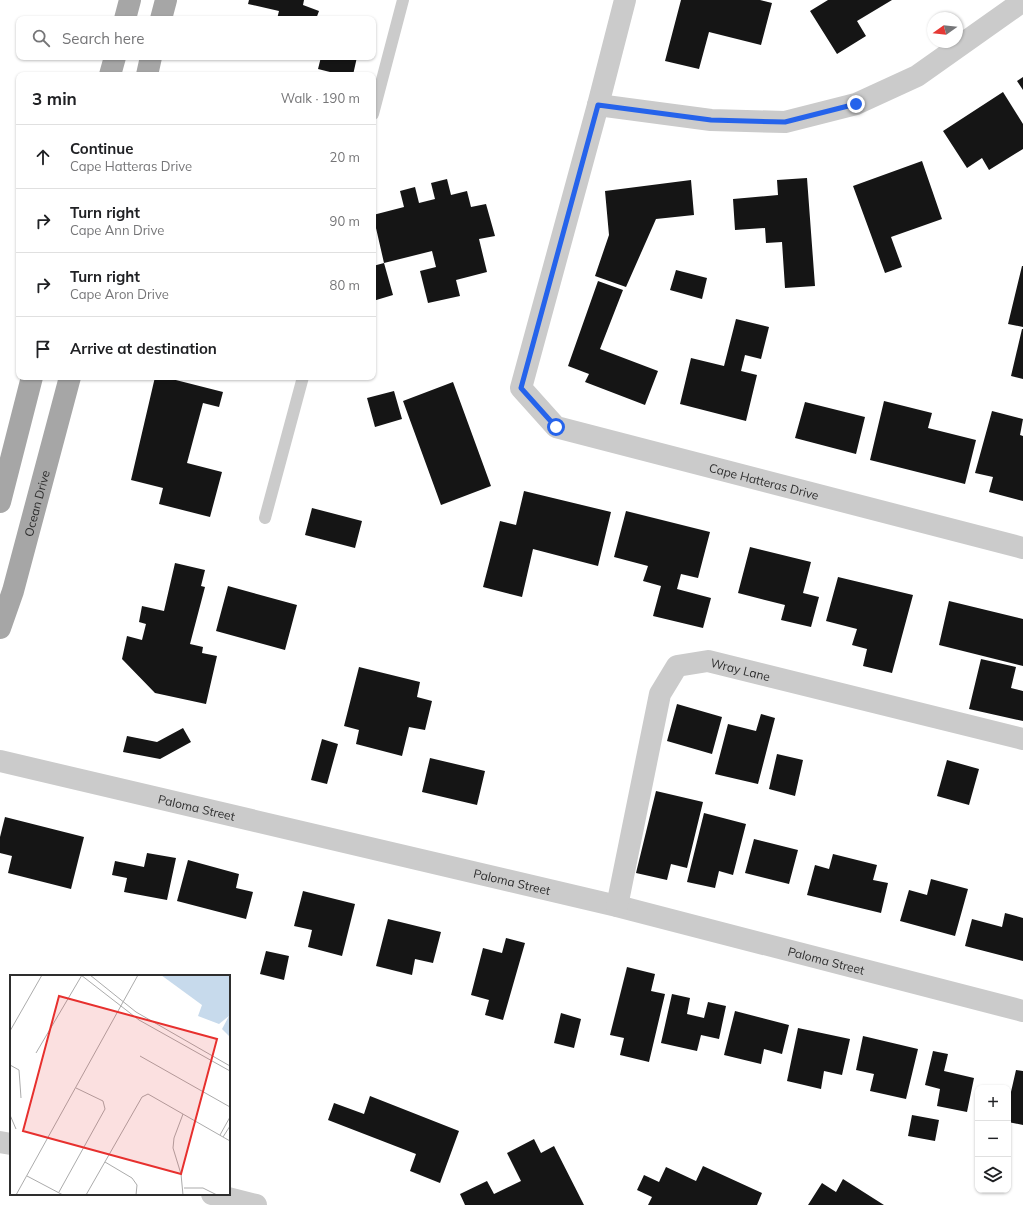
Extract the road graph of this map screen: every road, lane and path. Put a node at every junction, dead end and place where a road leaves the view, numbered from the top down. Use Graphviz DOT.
graph roads {
  1 [pos="130,0"];
  2 [pos="166,0"];
  3 [pos="403,0"];
  4 [pos="625,0"];
  5 [pos="1023,1"];
  6 [pos="126,16"];
  7 [pos="162,16"];
  8 [pos="114,60"];
  9 [pos="150,60"];
  10 [pos="111,72"];
  11 [pos="148,72"];
  12 [pos="376,103"];
  13 [pos="598,105"];
  14 [pos="31,380"];
  15 [pos="69,380"];
  16 [pos="302,380"];
  17 [pos="0,502"];
  18 [pos="265,518"];
  19 [pos="1023,548"];
  20 [pos="0,628"];
  21 [pos="1023,739"];
  22 [pos="0,761"];
  23 [pos="617,906"];
  24 [pos="1023,1010"];
  25 [pos="0,1142"];
  26 [pos="10,1144"];
  27 [pos="216,1195"];
  28 [pos="256,1205"];
  1 -- 6 [label="main road"];
  2 -- 7 [label="main road"];
  3 -- 12 [label="lane"];
  4 -- 13 [label="street"];
  5 -- 13 [label="street"];
  8 -- 10 [label="main road"];
  9 -- 11 [label="main road"];
  13 -- 19 [label="street, Cape Hatteras Drive"];
  14 -- 17 [label="main road"];
  15 -- 20 [label="main road, Ocean Drive"];
  16 -- 18 [label="lane"];
  21 -- 23 [label="street, Wray Lane"];
  22 -- 23 [label="street, Paloma Street"];
  23 -- 24 [label="street, Paloma Street"];
  25 -- 26 [label="street"];
  27 -- 28 [label="street"];
}
